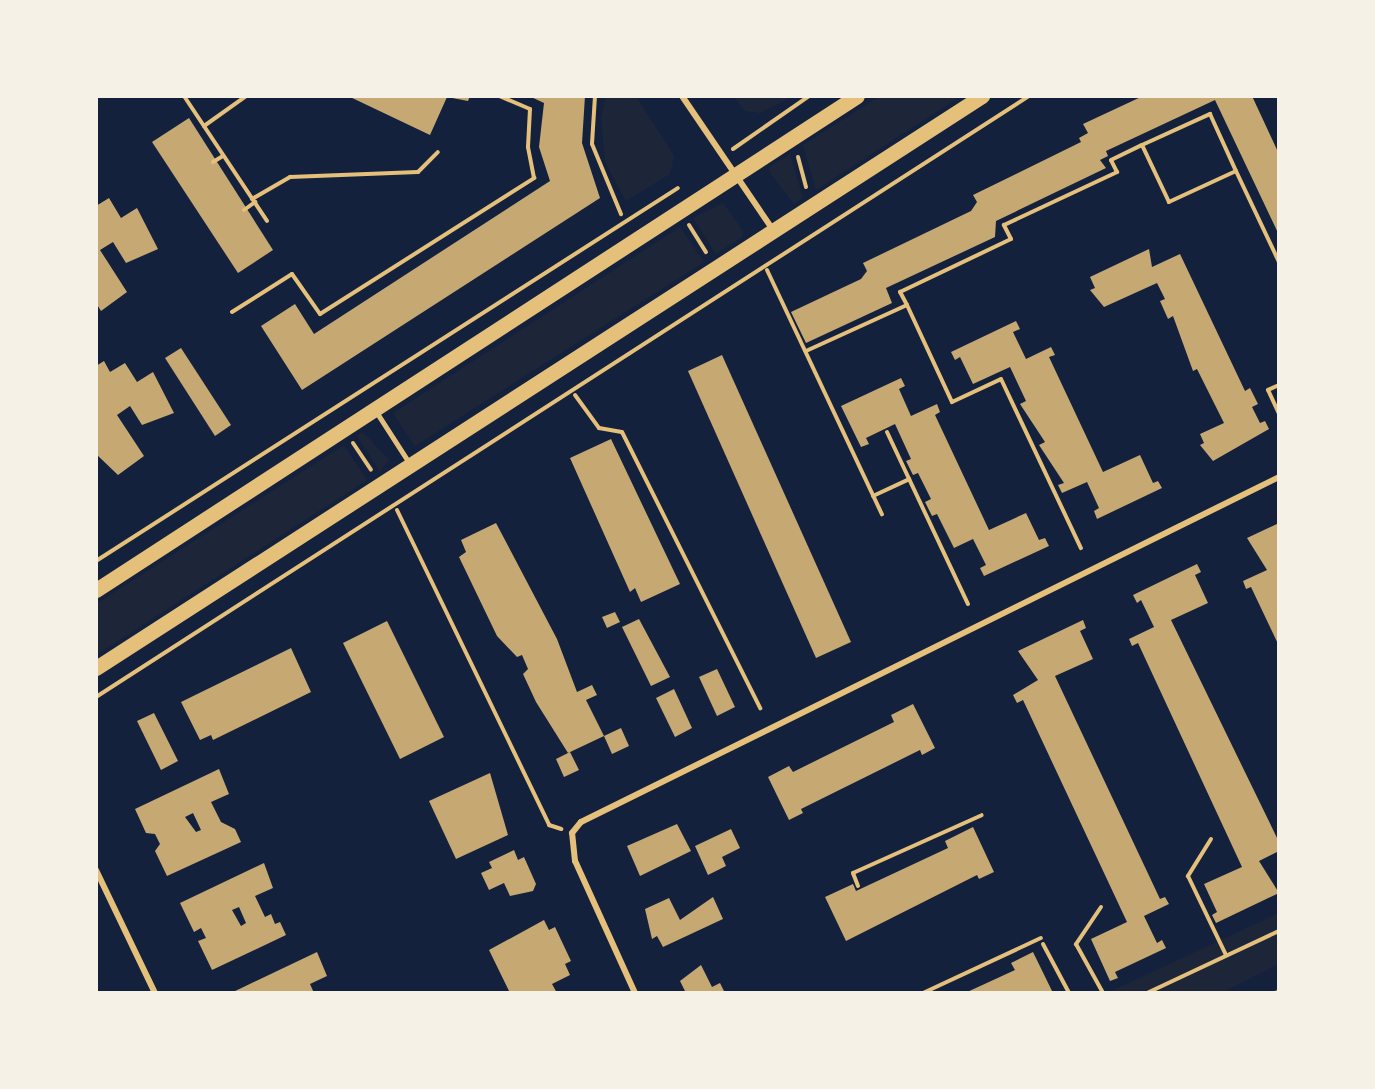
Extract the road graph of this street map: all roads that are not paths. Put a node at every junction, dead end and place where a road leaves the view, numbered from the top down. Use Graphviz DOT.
graph roads {
  1 [pos="682,96"];
  2 [pos="857,96"];
  3 [pos="982,96"];
  4 [pos="737,175"];
  5 [pos="774,231"];
  6 [pos="375,409"];
  7 [pos="411,465"];
  8 [pos="1279,477"];
  9 [pos="96,590"];
  10 [pos="96,668"];
  11 [pos="96,870"];
  12 [pos="155,993"];
  13 [pos="635,993"];
  1 -- 4 [label="street"];
  2 -- 4 [label="main road"];
  3 -- 5 [label="main road"];
  4 -- 5 [label="street"];
  4 -- 6 [label="main road"];
  5 -- 7 [label="main road"];
  6 -- 7 [label="lane"];
  6 -- 9 [label="main road"];
  7 -- 10 [label="main road"];
  8 -- 13 [label="street"];
  11 -- 12 [label="street"];
}
